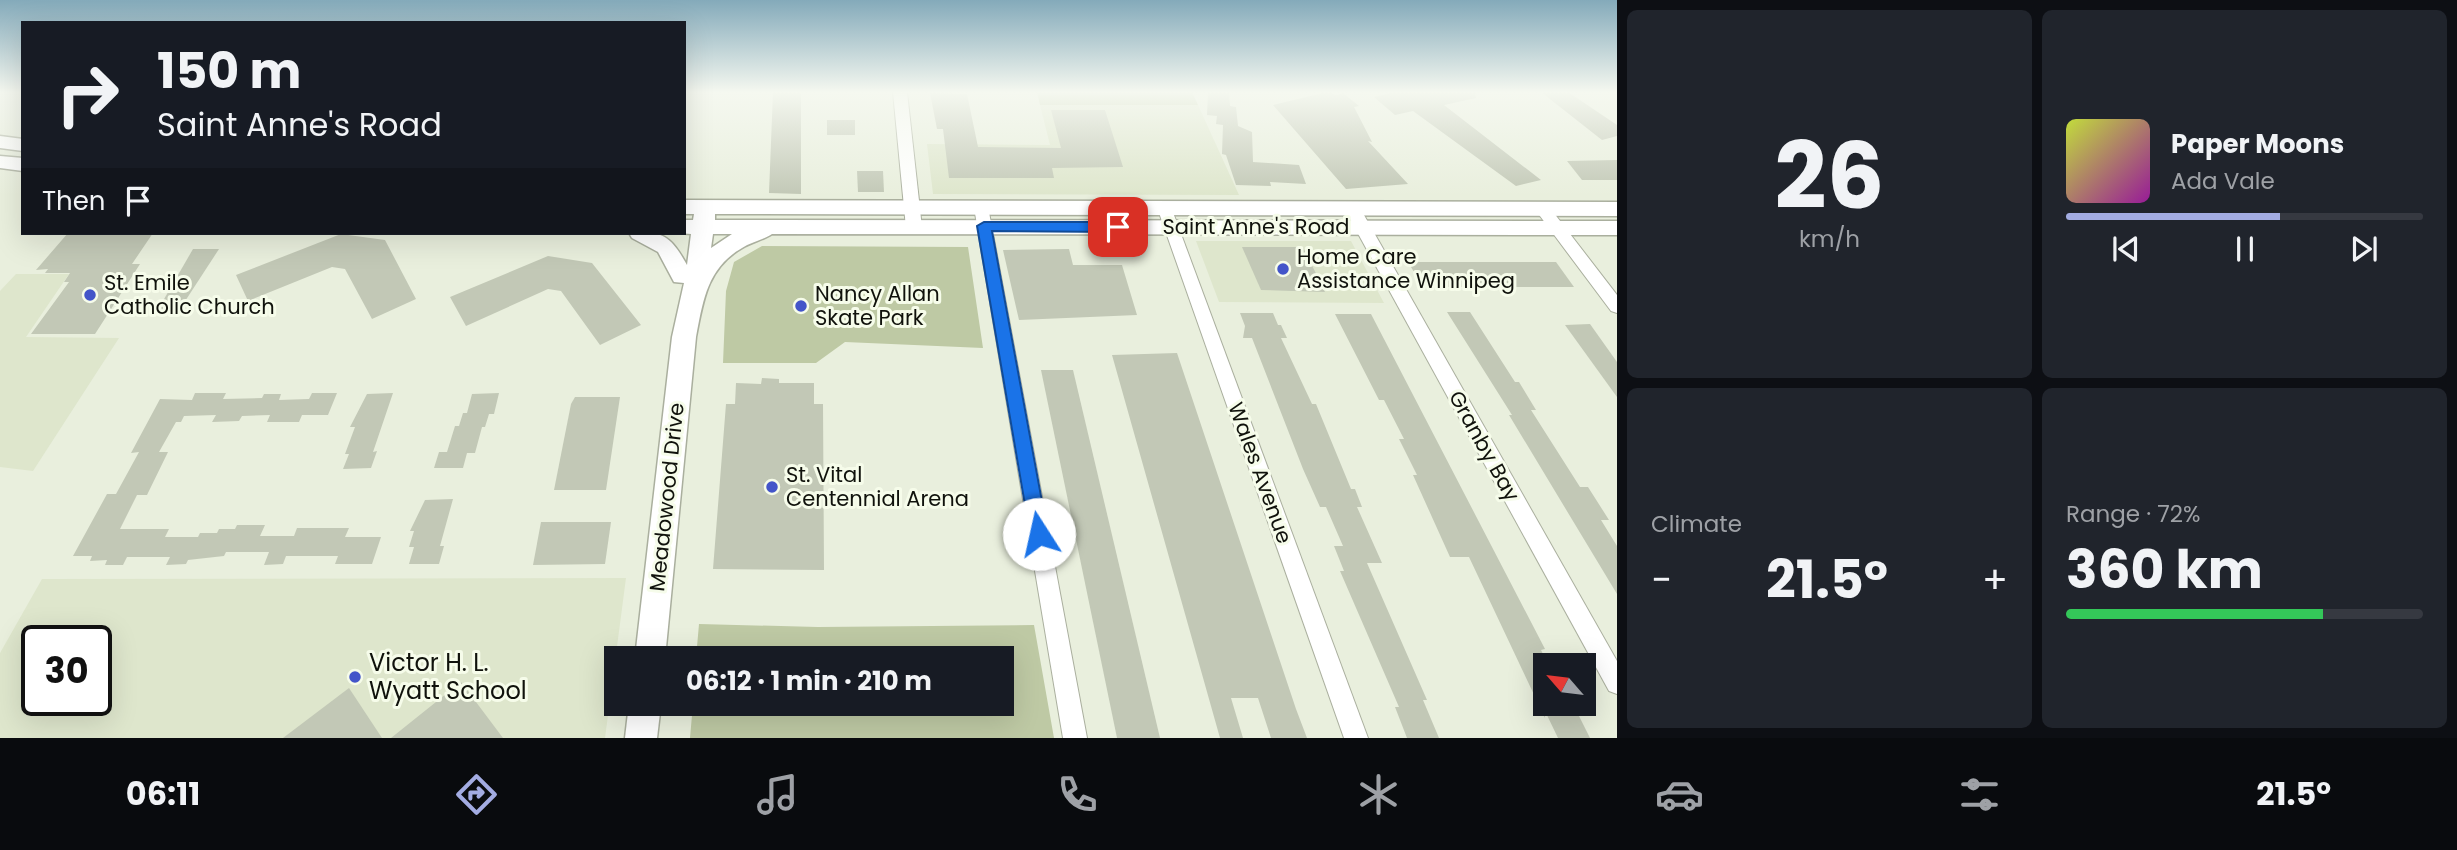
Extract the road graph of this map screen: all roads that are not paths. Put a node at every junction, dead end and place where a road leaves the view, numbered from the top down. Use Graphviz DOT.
graph roads {
  1 [pos="904,126"];
  2 [pos="5,147"];
  3 [pos="21,163"];
  4 [pos="1542,208"];
  5 [pos="1617,209"];
  6 [pos="983,216"];
  7 [pos="692,217"];
  8 [pos="1168,217"];
  9 [pos="913,218"];
  10 [pos="1351,218"];
  11 [pos="795,227"];
  12 [pos="1556,228"];
  13 [pos="1617,228"];
  14 [pos="644,235"];
  15 [pos="689,279"];
  16 [pos="1617,307"];
  17 [pos="651,646"];
  18 [pos="1617,683"];
  19 [pos="644,716"];
  20 [pos="641,738"];
  21 [pos="1075,738"];
  22 [pos="1356,738"];
  1 -- 9 [label="street"];
  2 -- 3 [label="main road"];
  4 -- 5 [label="main road, Saint Anne's Road"];
  4 -- 10 [label="main road, Saint Anne's Road"];
  4 -- 12 [label="street"];
  6 -- 8 [label="main road, Saint Anne's Road"];
  6 -- 9 [label="main road, Saint Anne's Road"];
  6 -- 21 [label="street"];
  7 -- 9 [label="main road, Saint Anne's Road"];
  7 -- 11 [label="main road, Saint Anne's Road"];
  7 -- 15 [label="main road, Meadowood Drive"];
  8 -- 10 [label="main road, Saint Anne's Road"];
  8 -- 22 [label="street, Wales Avenue"];
  9 -- 11 [label="main road, Saint Anne's Road"];
  10 -- 12 [label="main road, Saint Anne's Road"];
  10 -- 18 [label="street, Granby Bay"];
  11 -- 15 [label="main road"];
  12 -- 13 [label="main road, Saint Anne's Road"];
  12 -- 16 [label="street"];
  14 -- 15 [label="main road"];
  15 -- 17 [label="main road, Meadowood Drive"];
  19 -- 20 [label="main road"];
}
